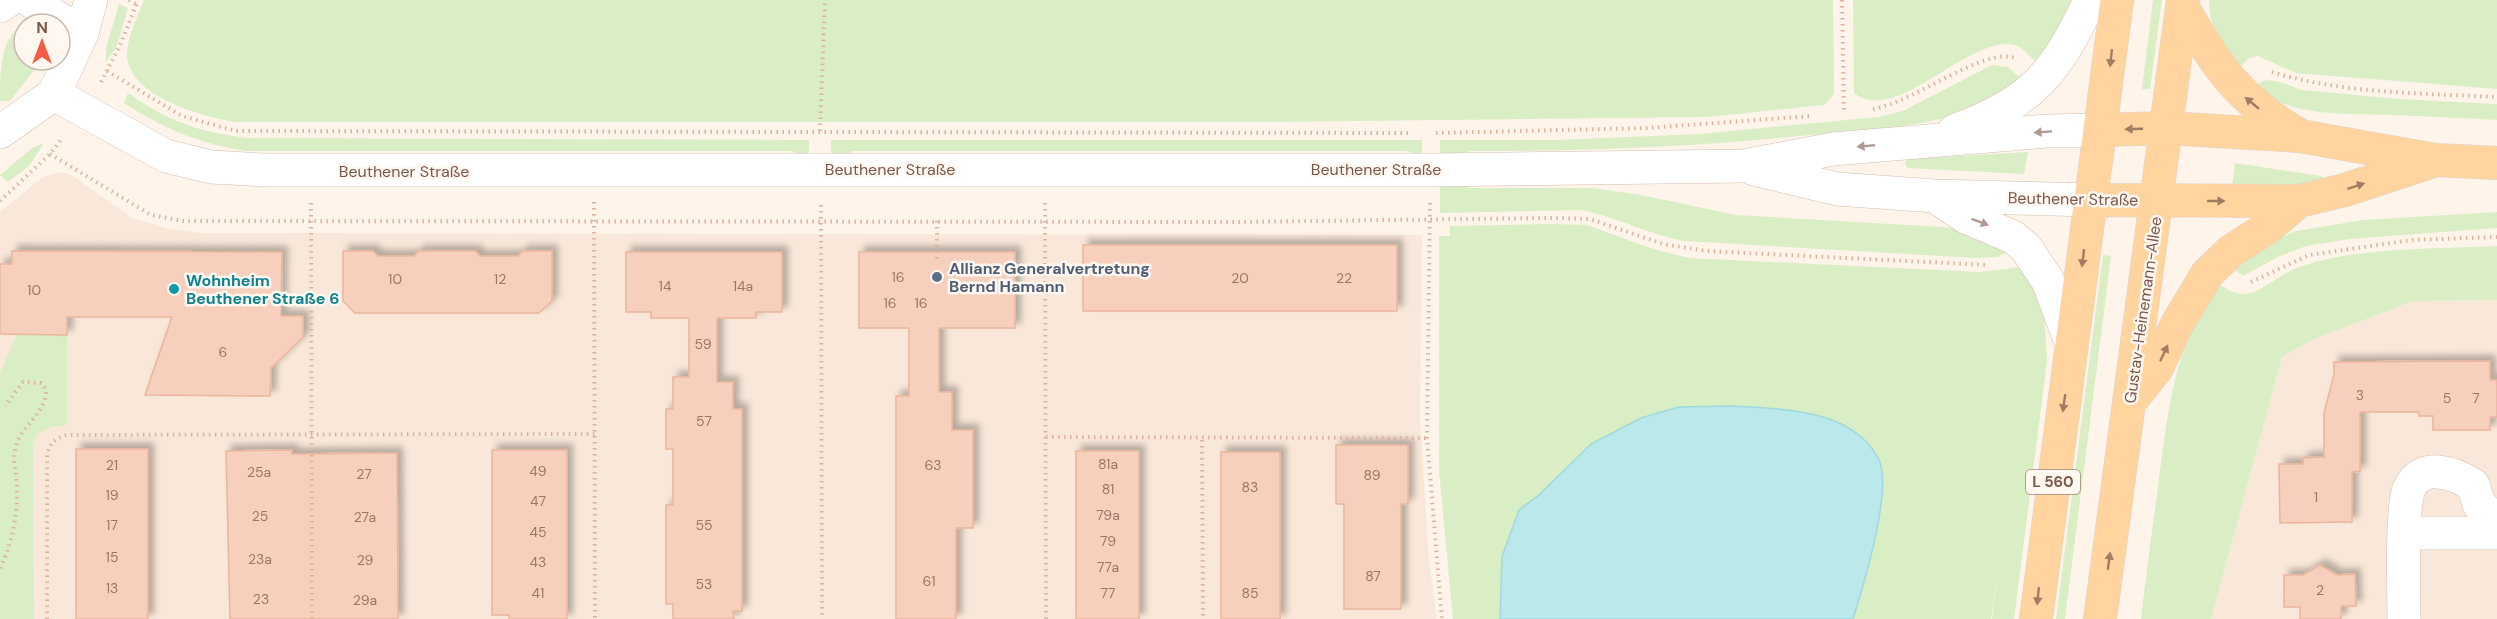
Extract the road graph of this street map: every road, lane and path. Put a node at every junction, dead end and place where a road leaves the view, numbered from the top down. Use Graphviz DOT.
graph roads {
  1 [pos="9,0"];
  2 [pos="28,0"];
  3 [pos="91,0"];
  4 [pos="129,0"];
  5 [pos="825,0"];
  6 [pos="1842,0"];
  7 [pos="2090,0"];
  8 [pos="2117,0"];
  9 [pos="2182,3"];
  10 [pos="136,4"];
  11 [pos="0,6"];
  12 [pos="81,33"];
  13 [pos="107,71"];
  14 [pos="2040,82"];
  15 [pos="2236,89"];
  16 [pos="54,94"];
  17 [pos="2497,97"];
  18 [pos="1865,110"];
  19 [pos="1854,111"];
  20 [pos="1844,112"];
  21 [pos="1832,114"];
  22 [pos="1821,115"];
  23 [pos="2166,128"];
  24 [pos="2102,130"];
  25 [pos="820,131"];
  26 [pos="0,132"];
  27 [pos="1418,133"];
  28 [pos="1429,133"];
  29 [pos="2300,136"];
  30 [pos="1924,142"];
  31 [pos="50,154"];
  32 [pos="2435,160"];
  33 [pos="2497,163"];
  34 [pos="1744,166"];
  35 [pos="1045,168"];
  36 [pos="820,169"];
  37 [pos="310,171"];
  38 [pos="594,171"];
  39 [pos="1935,196"];
  40 [pos="2092,200"];
  41 [pos="2157,201"];
  42 [pos="2299,201"];
  43 [pos="1431,219"];
  44 [pos="821,220"];
  45 [pos="311,221"];
  46 [pos="594,221"];
  47 [pos="937,221"];
  48 [pos="1046,222"];
  49 [pos="2497,237"];
  50 [pos="2026,248"];
  51 [pos="2220,261"];
  52 [pos="937,263"];
  53 [pos="2072,345"];
  54 [pos="2131,401"];
  55 [pos="5,406"];
  56 [pos="595,434"];
  57 [pos="312,435"];
  58 [pos="1046,437"];
  59 [pos="1427,438"];
  60 [pos="1202,440"];
  61 [pos="2497,522"];
  62 [pos="2405,533"];
  63 [pos="2497,533"];
  64 [pos="0,568"];
  65 [pos="47,619"];
  66 [pos="312,619"];
  67 [pos="596,619"];
  68 [pos="822,619"];
  69 [pos="1046,619"];
  70 [pos="1203,619"];
  71 [pos="1442,619"];
  72 [pos="2036,619"];
  73 [pos="2100,619"];
  74 [pos="2404,619"];
  1 -- 11 [label="street"];
  2 -- 12 [label="street"];
  3 -- 12 [label="street"];
  4 -- 10 [label="path"];
  5 -- 25 [label="path"];
  6 -- 20 [label="path"];
  7 -- 14 [label="street"];
  8 -- 24 [label="main road, L 560, one-way"];
  9 -- 15 [label="main road"];
  9 -- 23 [label="main road, Gustav-Heinemann-Allee"];
  12 -- 16 [label="street"];
  13 -- 25 [label="path"];
  14 -- 18 [label="path"];
  14 -- 30 [label="street"];
  15 -- 17 [label="path"];
  29 -- 15 [label="main road, one-way"];
  16 -- 26 [label="street"];
  16 -- 37 [label="street, Beuthener Straße"];
  19 -- 20 [label="path"];
  20 -- 21 [label="path"];
  22 -- 28 [label="path"];
  23 -- 24 [label="main road, Beuthener Straße, one-way"];
  23 -- 29 [label="main road, Beuthener Straße"];
  23 -- 41 [label="main road, Gustav-Heinemann-Allee"];
  24 -- 30 [label="street, Beuthener Straße, one-way"];
  24 -- 40 [label="main road, L 560"];
  25 -- 27 [label="path"];
  25 -- 36 [label="path"];
  29 -- 32 [label="main road, Beuthener Straße"];
  30 -- 34 [label="street, Beuthener Straße, one-way"];
  31 -- 45 [label="path"];
  32 -- 33 [label="main road, Beuthener Straße"];
  42 -- 32 [label="main road, Beuthener Straße, one-way"];
  34 -- 35 [label="street, Beuthener Straße"];
  34 -- 39 [label="street, Beuthener Straße"];
  35 -- 36 [label="street, Beuthener Straße"];
  35 -- 48 [label="path"];
  36 -- 38 [label="street, Beuthener Straße"];
  36 -- 44 [label="path"];
  37 -- 38 [label="street, Beuthener Straße"];
  37 -- 45 [label="path"];
  38 -- 46 [label="path"];
  39 -- 40 [label="street, Beuthener Straße"];
  39 -- 50 [label="street, one-way"];
  40 -- 41 [label="main road, Beuthener Straße"];
  40 -- 53 [label="main road, L 560, one-way"];
  41 -- 42 [label="main road, Beuthener Straße, one-way"];
  41 -- 54 [label="main road, Gustav-Heinemann-Allee"];
  42 -- 51 [label="main road"];
  43 -- 48 [label="path"];
  43 -- 50 [label="path"];
  43 -- 59 [label="path"];
  44 -- 46 [label="path"];
  44 -- 47 [label="path"];
  44 -- 68 [label="path"];
  45 -- 46 [label="path"];
  45 -- 57 [label="path"];
  46 -- 56 [label="path"];
  47 -- 48 [label="path"];
  47 -- 52 [label="path"];
  48 -- 58 [label="path"];
  49 -- 51 [label="path"];
  50 -- 53 [label="street"];
  54 -- 51 [label="main road, one-way"];
  53 -- 72 [label="main road, L 560, one-way"];
  73 -- 54 [label="main road, Gustav-Heinemann-Allee, one-way"];
  55 -- 64 [label="path"];
  56 -- 57 [label="path"];
  56 -- 67 [label="path"];
  57 -- 65 [label="path"];
  57 -- 66 [label="path"];
  58 -- 60 [label="path"];
  58 -- 69 [label="path"];
  59 -- 60 [label="path"];
  59 -- 71 [label="path"];
  60 -- 70 [label="path"];
  61 -- 62 [label="street"];
  62 -- 63 [label="street"];
  62 -- 74 [label="street"];
}
